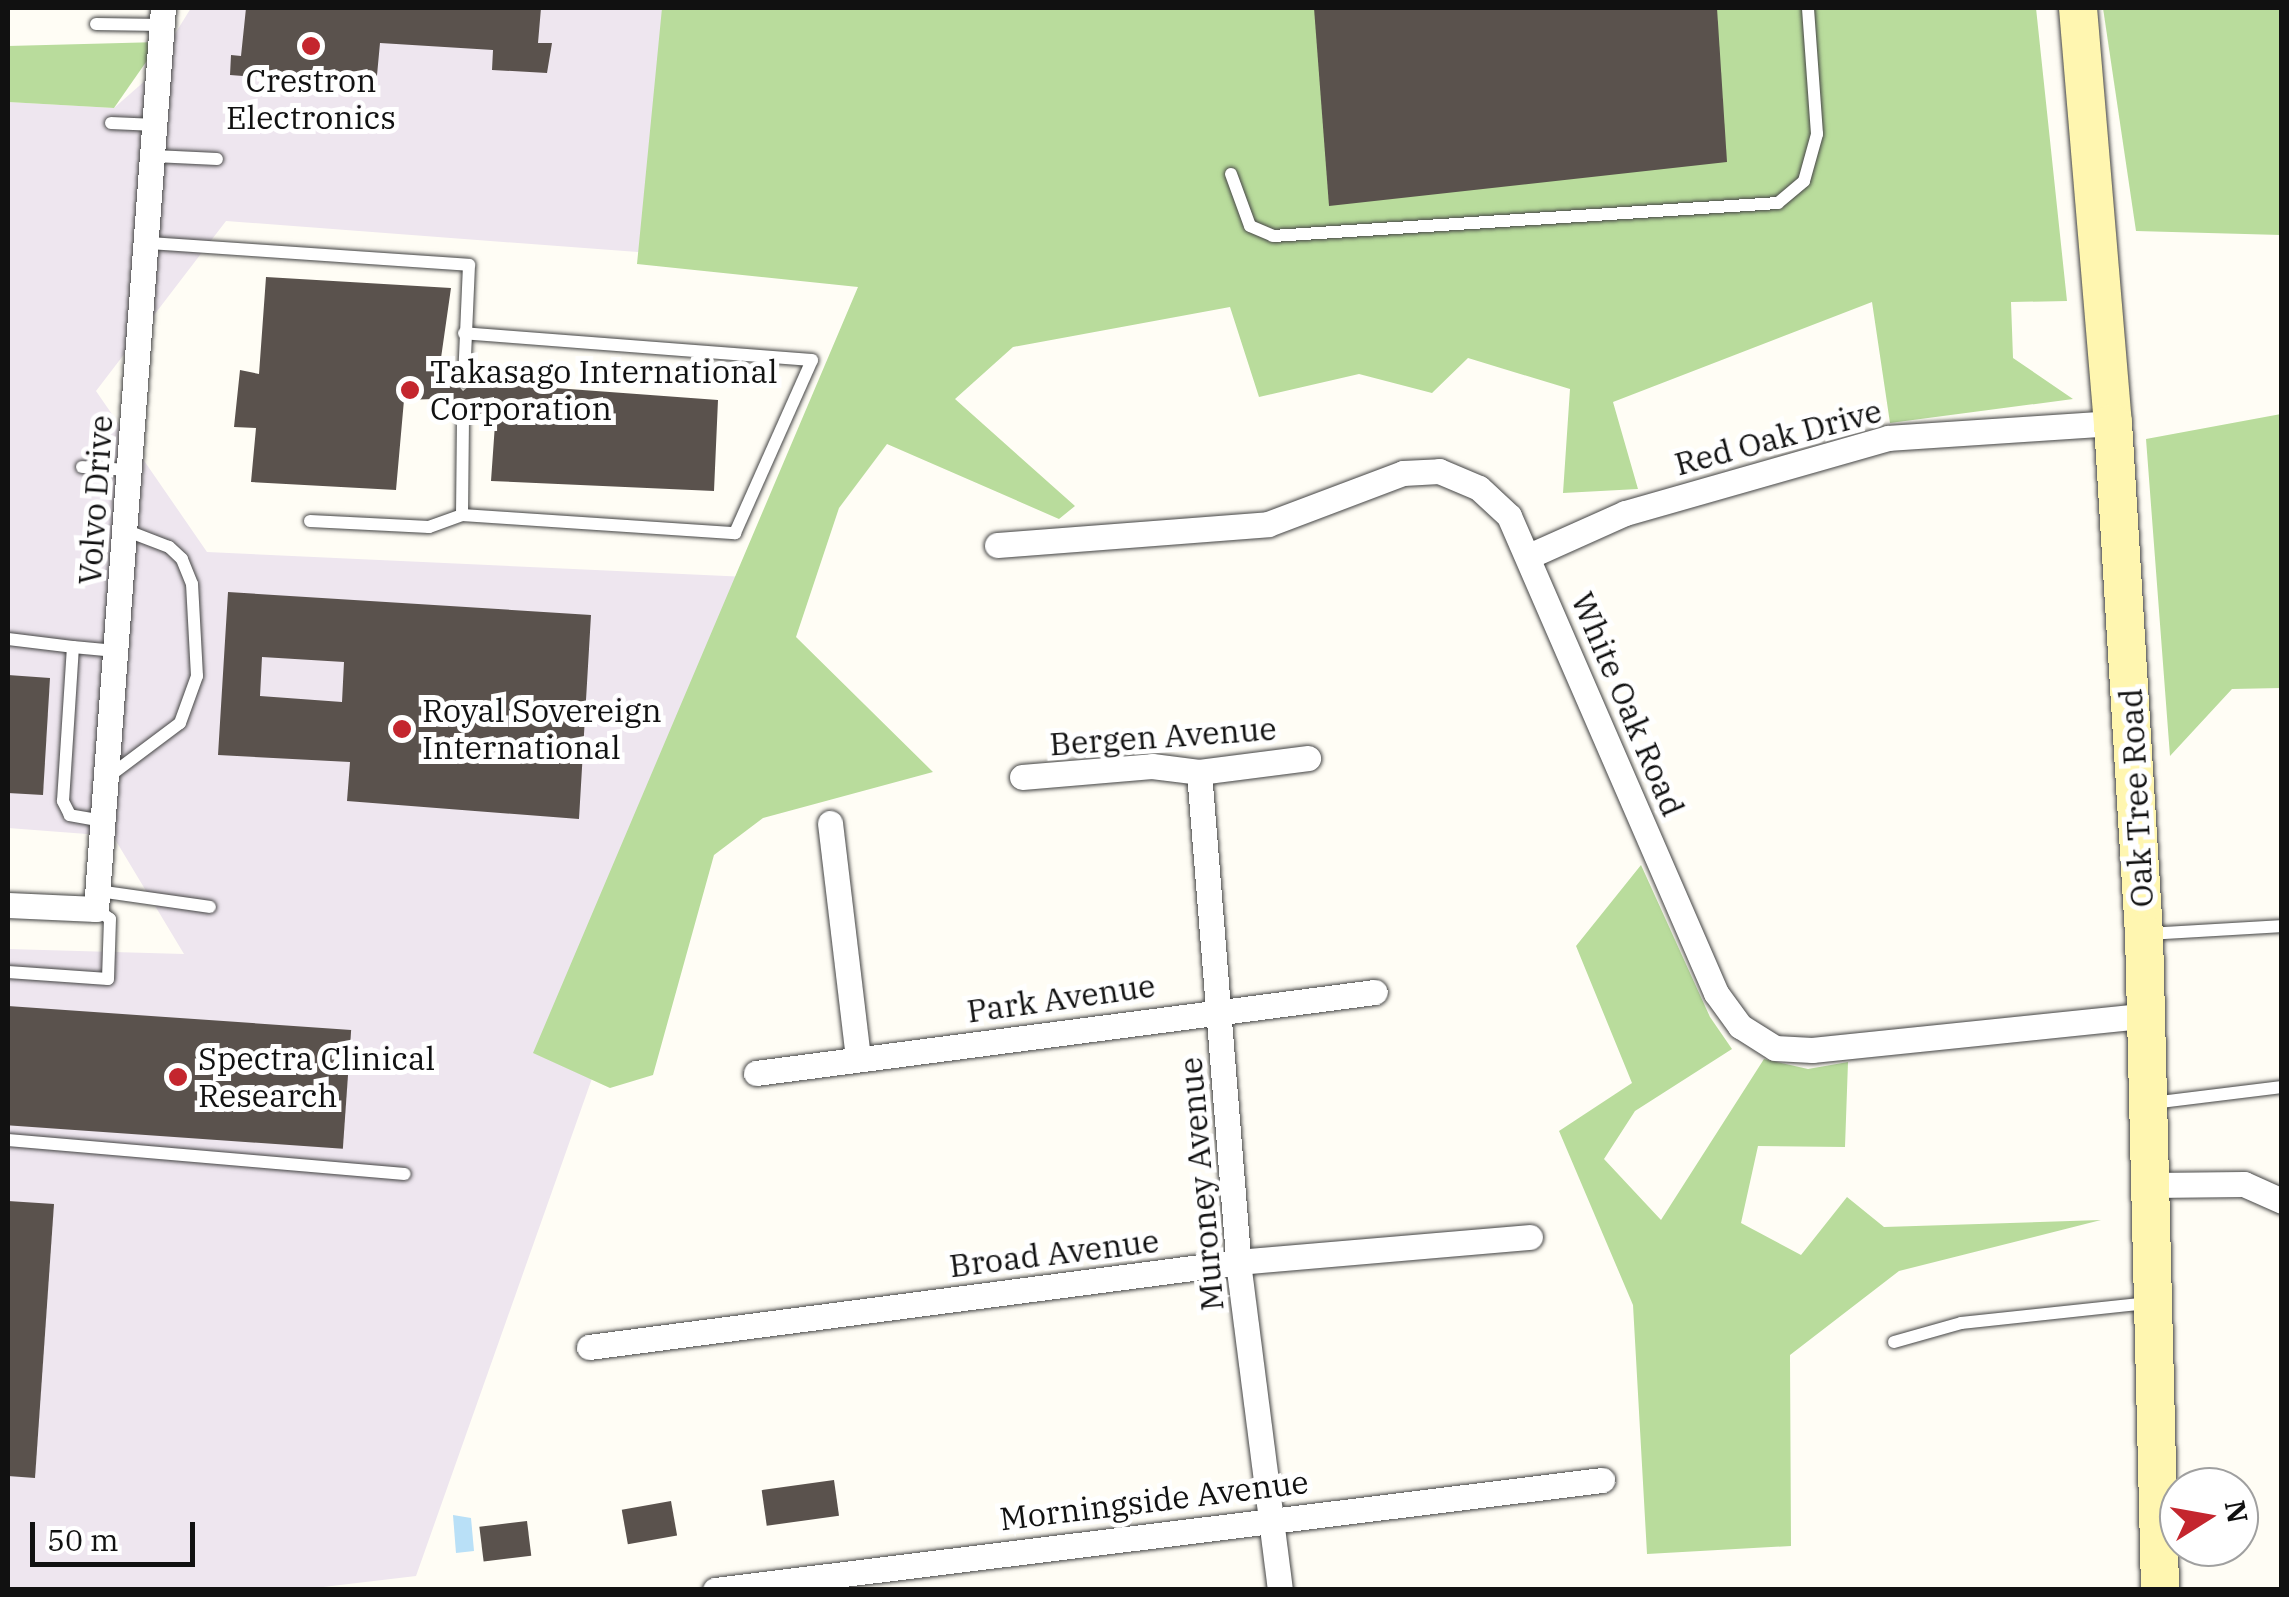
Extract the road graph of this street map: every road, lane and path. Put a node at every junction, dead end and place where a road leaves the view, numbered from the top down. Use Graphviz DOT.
graph roads {
  1 [pos="1808,8"];
  2 [pos="2078,8"];
  3 [pos="162,16"];
  4 [pos="96,24"];
  5 [pos="112,123"];
  6 [pos="156,125"];
  7 [pos="154,156"];
  8 [pos="217,159"];
  9 [pos="1232,174"];
  10 [pos="148,243"];
  11 [pos="464,333"];
  12 [pos="464,381"];
  13 [pos="463,417"];
  14 [pos="2114,423"];
  15 [pos="82,466"];
  16 [pos="130,470"];
  17 [pos="462,514"];
  18 [pos="310,521"];
  19 [pos="125,530"];
  20 [pos="997,545"];
  21 [pos="1529,556"];
  22 [pos="8,639"];
  23 [pos="73,647"];
  24 [pos="116,651"];
  25 [pos="1308,758"];
  26 [pos="1199,772"];
  27 [pos="1022,778"];
  28 [pos="106,779"];
  29 [pos="103,821"];
  30 [pos="830,823"];
  31 [pos="97,900"];
  32 [pos="8,905"];
  33 [pos="210,907"];
  34 [pos="2282,926"];
  35 [pos="2144,934"];
  36 [pos="8,972"];
  37 [pos="1376,992"];
  38 [pos="1219,1010"];
  39 [pos="2148,1014"];
  40 [pos="858,1058"];
  41 [pos="756,1072"];
  42 [pos="2282,1087"];
  43 [pos="2152,1103"];
  44 [pos="8,1140"];
  45 [pos="405,1174"];
  46 [pos="2152,1185"];
  47 [pos="2282,1201"];
  48 [pos="1530,1237"];
  49 [pos="1238,1262"];
  50 [pos="2154,1302"];
  51 [pos="1894,1342"];
  52 [pos="588,1347"];
  53 [pos="1602,1480"];
  54 [pos="1271,1517"];
  55 [pos="716,1590"];
  56 [pos="1280,1590"];
  57 [pos="2160,1590"];
  1 -- 9 [label="lane"];
  2 -- 14 [label="street, Oak Tree Road"];
  3 -- 4 [label="lane"];
  3 -- 6 [label="street, Volvo Drive"];
  5 -- 6 [label="lane"];
  6 -- 7 [label="street, Volvo Drive"];
  7 -- 8 [label="lane"];
  7 -- 10 [label="street, Volvo Drive"];
  10 -- 11 [label="lane"];
  10 -- 16 [label="street, Volvo Drive"];
  11 -- 12 [label="lane"];
  11 -- 17 [label="lane"];
  13 -- 17 [label="lane"];
  14 -- 21 [label="street, Red Oak Drive"];
  14 -- 35 [label="street, Oak Tree Road"];
  15 -- 16 [label="lane"];
  16 -- 19 [label="street, Volvo Drive"];
  17 -- 18 [label="lane"];
  19 -- 24 [label="street, Volvo Drive"];
  19 -- 28 [label="lane"];
  20 -- 21 [label="street, White Oak Road"];
  21 -- 39 [label="street, White Oak Road"];
  22 -- 23 [label="lane"];
  23 -- 24 [label="lane"];
  23 -- 29 [label="lane"];
  24 -- 28 [label="street, Volvo Drive"];
  25 -- 26 [label="street, Bergen Avenue"];
  26 -- 27 [label="street, Bergen Avenue"];
  26 -- 38 [label="street, Muroney Avenue"];
  28 -- 29 [label="street, Volvo Drive"];
  29 -- 31 [label="street, Volvo Drive"];
  30 -- 40 [label="street"];
  31 -- 32 [label="street"];
  31 -- 33 [label="lane"];
  31 -- 36 [label="lane"];
  34 -- 35 [label="lane"];
  35 -- 39 [label="street, Oak Tree Road"];
  37 -- 38 [label="street, Park Avenue"];
  38 -- 40 [label="street, Park Avenue"];
  38 -- 49 [label="street, Muroney Avenue"];
  39 -- 43 [label="street, Oak Tree Road"];
  40 -- 41 [label="street, Park Avenue"];
  42 -- 43 [label="lane"];
  43 -- 46 [label="street, Oak Tree Road"];
  44 -- 45 [label="lane"];
  46 -- 47 [label="street"];
  46 -- 50 [label="street, Oak Tree Road"];
  48 -- 49 [label="street, Broad Avenue"];
  49 -- 52 [label="street, Broad Avenue"];
  49 -- 54 [label="street, Muroney Avenue"];
  50 -- 51 [label="lane"];
  50 -- 57 [label="street, Oak Tree Road"];
  53 -- 54 [label="street, Morningside Avenue"];
  54 -- 55 [label="street, Morningside Avenue"];
  54 -- 56 [label="street, Muroney Avenue"];
}
